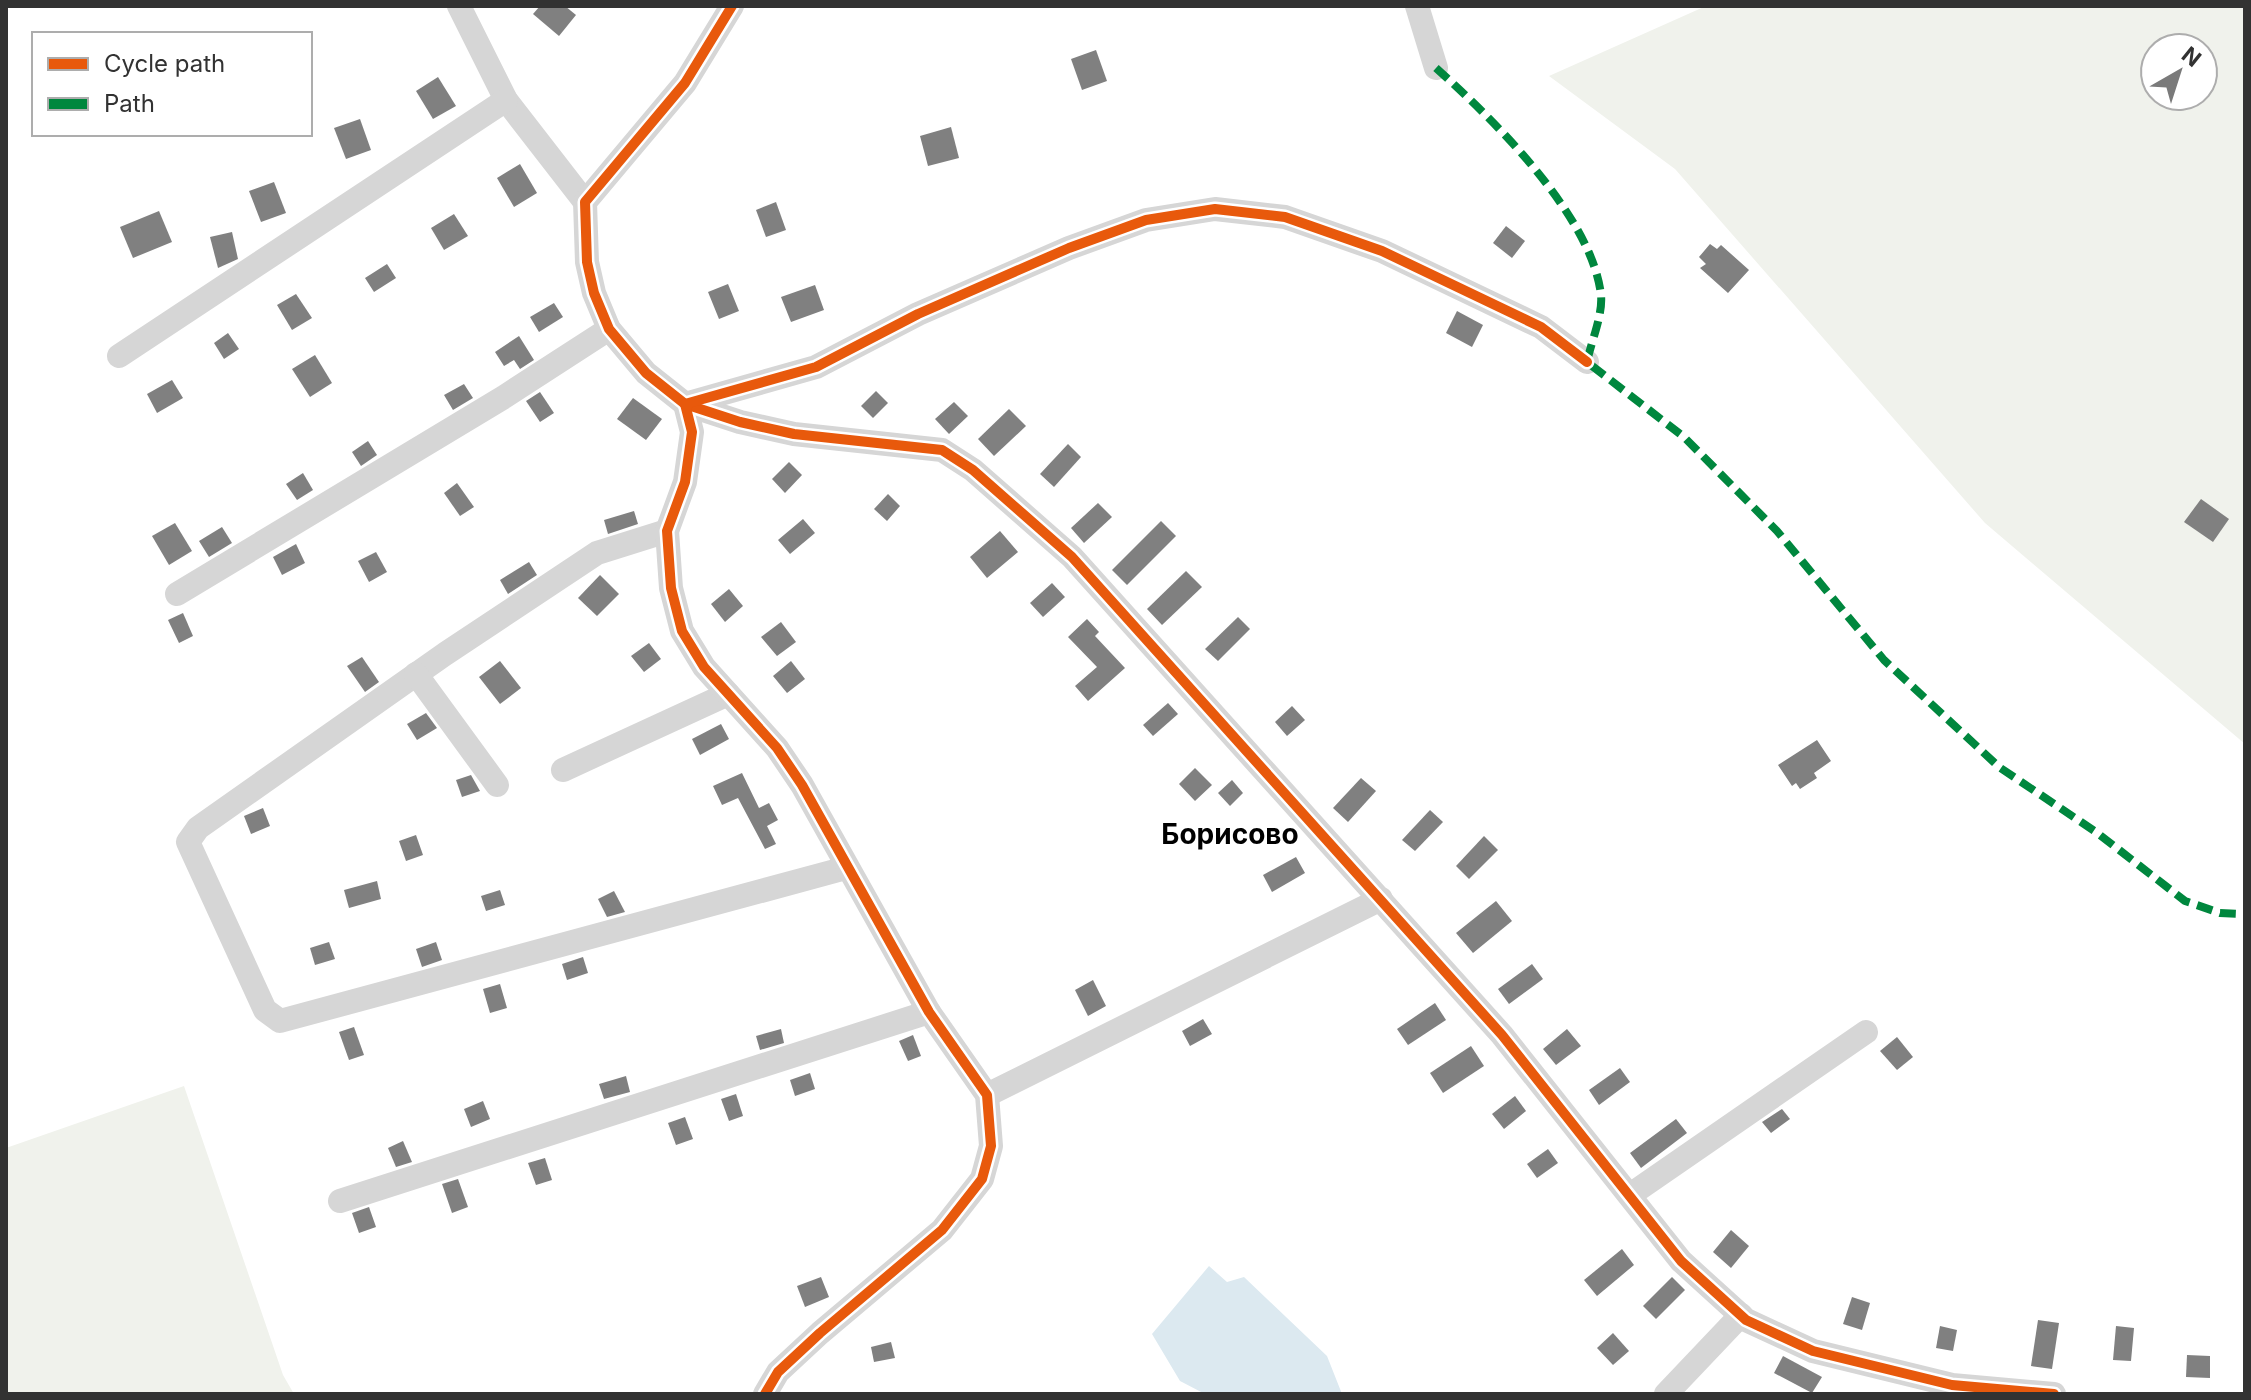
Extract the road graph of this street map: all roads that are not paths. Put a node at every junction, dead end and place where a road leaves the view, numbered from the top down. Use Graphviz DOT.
graph roads {
  1 [pos="459,6"];
  2 [pos="732,6"];
  3 [pos="1417,6"];
  4 [pos="1436,68"];
  5 [pos="506,100"];
  6 [pos="585,202"];
  7 [pos="609,329"];
  8 [pos="119,356"];
  9 [pos="1587,362"];
  10 [pos="685,404"];
  11 [pos="667,531"];
  12 [pos="177,594"];
  13 [pos="416,674"];
  14 [pos="728,694"];
  15 [pos="563,770"];
  16 [pos="497,785"];
  17 [pos="846,868"];
  18 [pos="1381,899"];
  19 [pos="929,1012"];
  20 [pos="1866,1032"];
  21 [pos="987,1095"];
  22 [pos="1630,1195"];
  23 [pos="340,1201"];
  24 [pos="1741,1315"];
  25 [pos="765,1394"];
  26 [pos="1666,1394"];
  27 [pos="2054,1394"];
  1 -- 5 [label="street"];
  2 -- 6 [label="street"];
  3 -- 4 [label="street"];
  5 -- 6 [label="street"];
  5 -- 8 [label="street"];
  6 -- 7 [label="street"];
  7 -- 10 [label="street"];
  7 -- 12 [label="street"];
  9 -- 10 [label="street"];
  10 -- 11 [label="street"];
  10 -- 18 [label="street"];
  11 -- 13 [label="street"];
  11 -- 14 [label="street"];
  13 -- 16 [label="street"];
  13 -- 17 [label="street"];
  14 -- 15 [label="street"];
  14 -- 17 [label="street"];
  17 -- 19 [label="street"];
  18 -- 21 [label="street"];
  18 -- 22 [label="street"];
  19 -- 21 [label="street"];
  19 -- 23 [label="street"];
  20 -- 22 [label="street"];
  21 -- 25 [label="street"];
  22 -- 24 [label="street"];
  24 -- 26 [label="street"];
  24 -- 27 [label="street"];
}
